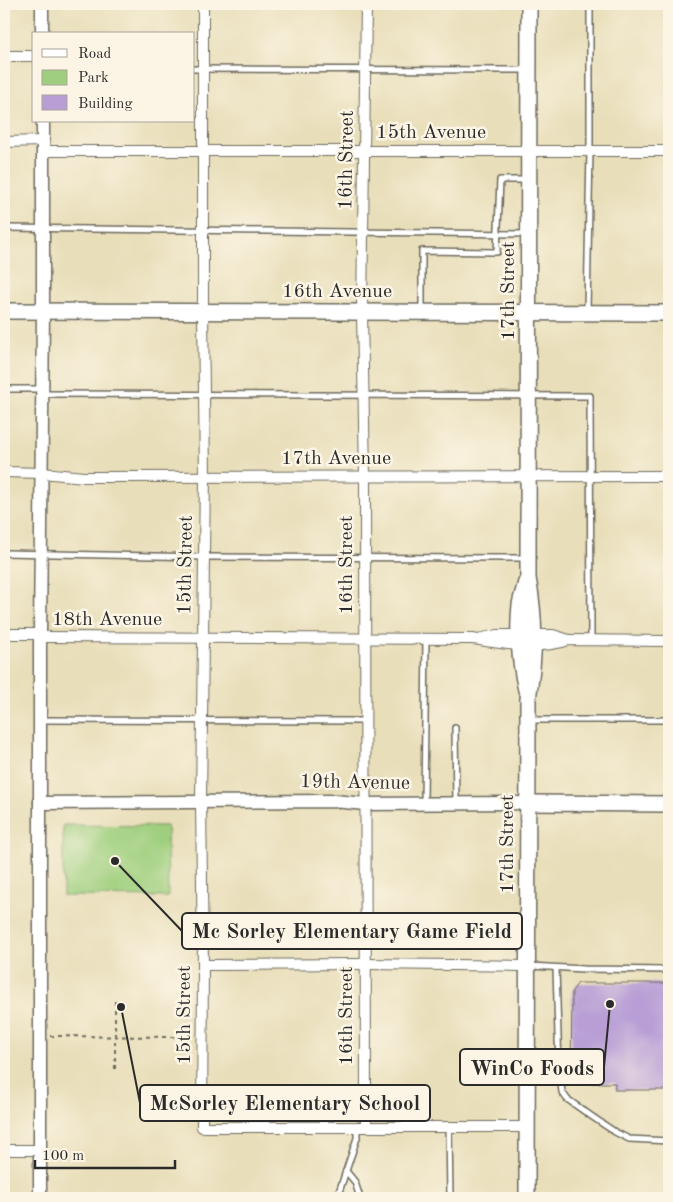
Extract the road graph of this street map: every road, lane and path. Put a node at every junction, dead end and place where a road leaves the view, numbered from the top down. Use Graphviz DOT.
graph roads {
  1 [pos="42,4"];
  2 [pos="203,4"];
  3 [pos="366,4"];
  4 [pos="529,4"];
  5 [pos="590,4"];
  6 [pos="42,32"];
  7 [pos="4,56"];
  8 [pos="32,56"];
  9 [pos="198,69"];
  10 [pos="366,70"];
  11 [pos="529,70"];
  12 [pos="43,122"];
  13 [pos="4,142"];
  14 [pos="43,146"];
  15 [pos="528,150"];
  16 [pos="590,150"];
  17 [pos="203,151"];
  18 [pos="365,151"];
  19 [pos="669,151"];
  20 [pos="528,180"];
  21 [pos="4,228"];
  22 [pos="43,228"];
  23 [pos="203,231"];
  24 [pos="364,232"];
  25 [pos="498,234"];
  26 [pos="529,234"];
  27 [pos="4,311"];
  28 [pos="44,311"];
  29 [pos="203,311"];
  30 [pos="362,312"];
  31 [pos="422,312"];
  32 [pos="529,312"];
  33 [pos="587,313"];
  34 [pos="669,313"];
  35 [pos="4,389"];
  36 [pos="43,391"];
  37 [pos="204,395"];
  38 [pos="364,396"];
  39 [pos="528,396"];
  40 [pos="4,472"];
  41 [pos="42,472"];
  42 [pos="205,476"];
  43 [pos="591,476"];
  44 [pos="669,476"];
  45 [pos="365,477"];
  46 [pos="528,477"];
  47 [pos="4,554"];
  48 [pos="42,554"];
  49 [pos="204,557"];
  50 [pos="365,557"];
  51 [pos="528,558"];
  52 [pos="4,634"];
  53 [pos="40,635"];
  54 [pos="202,638"];
  55 [pos="365,638"];
  56 [pos="426,638"];
  57 [pos="527,640"];
  58 [pos="591,640"];
  59 [pos="669,641"];
  60 [pos="40,720"];
  61 [pos="201,720"];
  62 [pos="528,720"];
  63 [pos="669,720"];
  64 [pos="365,721"];
  65 [pos="455,728"];
  66 [pos="200,802"];
  67 [pos="40,804"];
  68 [pos="365,804"];
  69 [pos="424,804"];
  70 [pos="456,804"];
  71 [pos="528,804"];
  72 [pos="669,804"];
  73 [pos="364,964"];
  74 [pos="203,965"];
  75 [pos="526,966"];
  76 [pos="556,968"];
  77 [pos="669,970"];
  78 [pos="116,999"];
  79 [pos="190,1032"];
  80 [pos="48,1036"];
  81 [pos="116,1036"];
  82 [pos="115,1069"];
  83 [pos="449,1126"];
  84 [pos="361,1127"];
  85 [pos="527,1127"];
  86 [pos="669,1141"];
  87 [pos="4,1150"];
  88 [pos="40,1150"];
  89 [pos="346,1171"];
  90 [pos="40,1198"];
  91 [pos="337,1198"];
  92 [pos="360,1198"];
  93 [pos="450,1198"];
  94 [pos="527,1198"];
  1 -- 6 [label="street"];
  2 -- 9 [label="street, 15th Street"];
  3 -- 10 [label="street, 16th Street"];
  4 -- 11 [label="main road, 17th Street"];
  5 -- 16 [label="lane"];
  7 -- 8 [label="street"];
  9 -- 10 [label="lane"];
  9 -- 17 [label="street, 15th Street"];
  10 -- 11 [label="lane"];
  10 -- 18 [label="street, 16th Street"];
  11 -- 15 [label="main road, 17th Street"];
  12 -- 14 [label="street"];
  13 -- 14 [label="street, 15th Avenue"];
  14 -- 17 [label="street, 15th Avenue"];
  14 -- 22 [label="street"];
  15 -- 16 [label="street, 15th Avenue"];
  15 -- 18 [label="street, 15th Avenue"];
  15 -- 20 [label="main road, 17th Street"];
  16 -- 19 [label="street, 15th Avenue"];
  16 -- 33 [label="lane"];
  17 -- 18 [label="street, 15th Avenue"];
  17 -- 23 [label="street, 15th Street"];
  18 -- 24 [label="street, 16th Street"];
  20 -- 25 [label="lane"];
  20 -- 26 [label="main road, 17th Street"];
  21 -- 22 [label="lane"];
  22 -- 23 [label="lane"];
  22 -- 28 [label="street"];
  23 -- 24 [label="lane"];
  23 -- 29 [label="street, 15th Street"];
  24 -- 25 [label="lane"];
  24 -- 30 [label="street, 16th Street"];
  25 -- 26 [label="lane"];
  25 -- 31 [label="lane"];
  26 -- 32 [label="main road, 17th Street"];
  27 -- 28 [label="main road, 16th Avenue"];
  28 -- 29 [label="main road, 16th Avenue"];
  28 -- 36 [label="street"];
  29 -- 30 [label="main road, 16th Avenue"];
  29 -- 37 [label="street, 15th Street"];
  30 -- 31 [label="main road, 16th Avenue"];
  30 -- 38 [label="street, 16th Street"];
  31 -- 32 [label="main road, 16th Avenue"];
  32 -- 33 [label="main road, 16th Avenue"];
  32 -- 39 [label="main road, 17th Street"];
  33 -- 34 [label="main road, 16th Avenue"];
  35 -- 36 [label="lane"];
  36 -- 37 [label="lane"];
  36 -- 41 [label="street"];
  37 -- 38 [label="lane"];
  37 -- 42 [label="street, 15th Street"];
  38 -- 39 [label="lane"];
  38 -- 45 [label="street, 16th Street"];
  39 -- 43 [label="lane"];
  39 -- 46 [label="main road, 17th Street"];
  40 -- 41 [label="street, 17th Avenue"];
  41 -- 42 [label="street, 17th Avenue"];
  41 -- 48 [label="street"];
  42 -- 45 [label="street, 17th Avenue"];
  42 -- 49 [label="street, 15th Street"];
  43 -- 44 [label="street, 17th Avenue"];
  43 -- 46 [label="street, 17th Avenue"];
  43 -- 58 [label="lane"];
  45 -- 46 [label="street, 17th Avenue"];
  45 -- 50 [label="street, 16th Street"];
  46 -- 51 [label="main road, 17th Street"];
  47 -- 48 [label="lane"];
  48 -- 49 [label="lane"];
  48 -- 53 [label="street"];
  49 -- 50 [label="lane"];
  49 -- 54 [label="street, 15th Street"];
  50 -- 51 [label="lane"];
  50 -- 55 [label="street, 16th Street"];
  51 -- 57 [label="main road, 17th Street"];
  52 -- 53 [label="street, 18th Avenue"];
  53 -- 54 [label="street, 18th Avenue"];
  53 -- 60 [label="street"];
  54 -- 55 [label="street, 18th Avenue"];
  54 -- 61 [label="street, 15th Street"];
  55 -- 56 [label="street, 18th Avenue"];
  55 -- 64 [label="street, 16th Street"];
  56 -- 57 [label="street, 18th Avenue"];
  56 -- 69 [label="lane"];
  57 -- 58 [label="street, 18th Avenue"];
  57 -- 62 [label="main road, 17th Street"];
  58 -- 59 [label="street, 18th Avenue"];
  60 -- 61 [label="lane"];
  60 -- 67 [label="street"];
  61 -- 64 [label="lane"];
  61 -- 66 [label="street, 15th Street"];
  62 -- 63 [label="lane"];
  62 -- 71 [label="main road, 17th Street"];
  64 -- 68 [label="street, 16th Street"];
  65 -- 70 [label="lane"];
  66 -- 67 [label="street, 19th Avenue"];
  66 -- 68 [label="street, 19th Avenue"];
  66 -- 74 [label="street, 15th Street"];
  67 -- 88 [label="street"];
  68 -- 69 [label="street, 19th Avenue"];
  68 -- 73 [label="street, 16th Street"];
  69 -- 70 [label="street, 19th Avenue"];
  70 -- 71 [label="street, 19th Avenue"];
  71 -- 72 [label="main road, 19th Avenue"];
  71 -- 75 [label="main road, 17th Street"];
  73 -- 74 [label="street"];
  73 -- 75 [label="street"];
  73 -- 84 [label="street, 16th Street"];
  74 -- 84 [label="street, 15th Street"];
  75 -- 76 [label="lane"];
  75 -- 85 [label="main road, 17th Street"];
  76 -- 77 [label="lane"];
  76 -- 86 [label="lane"];
  78 -- 81 [label="path"];
  79 -- 81 [label="path"];
  80 -- 81 [label="path"];
  81 -- 82 [label="path"];
  83 -- 84 [label="street"];
  83 -- 85 [label="street"];
  83 -- 93 [label="lane"];
  84 -- 89 [label="lane"];
  85 -- 94 [label="main road, 17th Street"];
  87 -- 88 [label="street"];
  88 -- 90 [label="street"];
  89 -- 91 [label="lane"];
  89 -- 92 [label="lane"];
}
